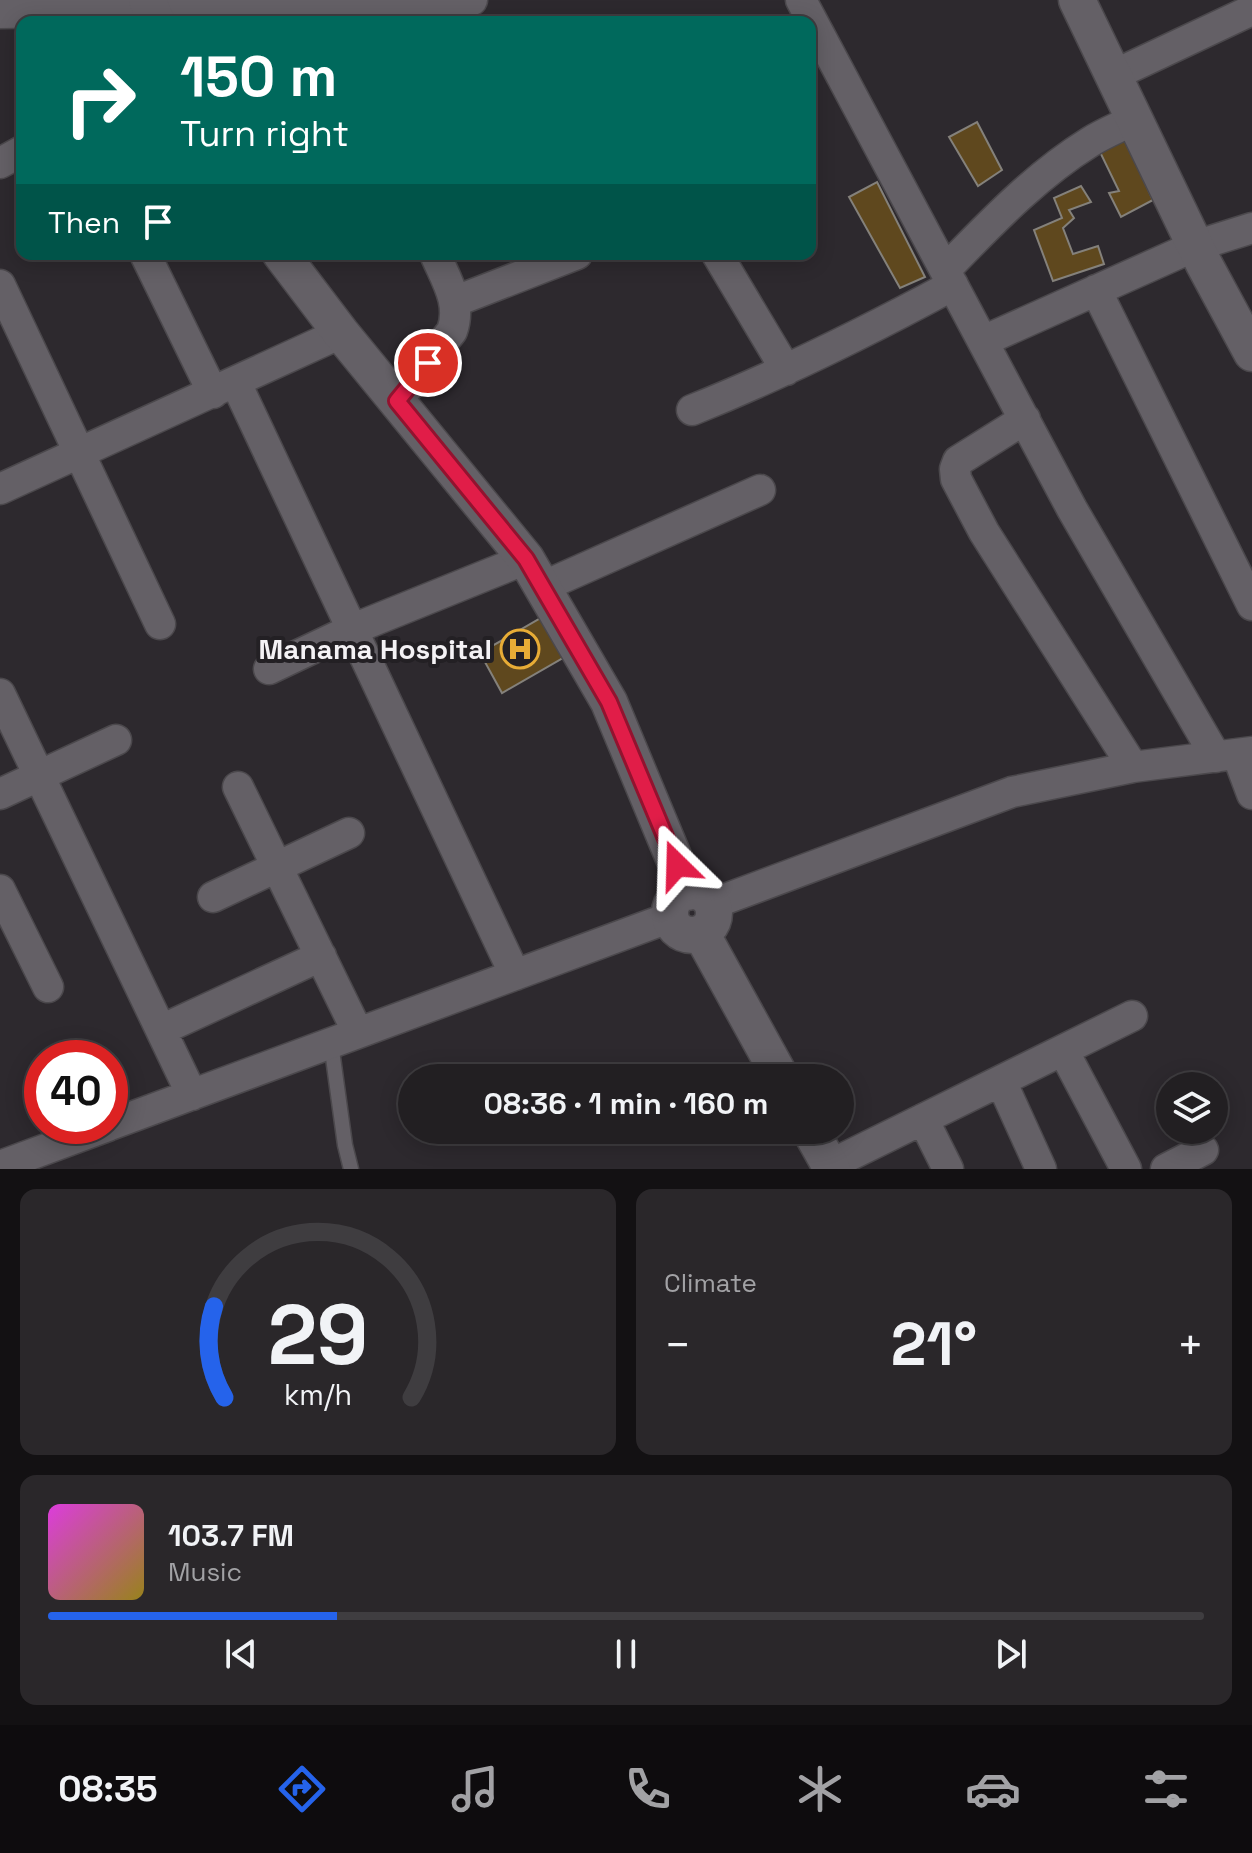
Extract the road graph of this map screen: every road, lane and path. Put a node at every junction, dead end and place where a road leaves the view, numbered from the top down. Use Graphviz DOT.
graph roads {
  1 [pos="472,0"];
  2 [pos="1077,0"];
  3 [pos="352,10"];
  4 [pos="1252,10"];
  5 [pos="152,11"];
  6 [pos="0,13"];
  7 [pos="816,28"];
  8 [pos="1114,75"];
  9 [pos="1135,119"];
  10 [pos="1252,228"];
  11 [pos="1195,246"];
  12 [pos="149,260"];
  13 [pos="286,260"];
  14 [pos="438,260"];
  15 [pos="562,260"];
  16 [pos="721,260"];
  17 [pos="949,277"];
  18 [pos="0,285"];
  19 [pos="1096,290"];
  20 [pos="456,301"];
  21 [pos="341,333"];
  22 [pos="983,341"];
  23 [pos="1252,353"];
  24 [pos="786,370"];
  25 [pos="224,388"];
  26 [pos="397,401"];
  27 [pos="692,410"];
  28 [pos="1025,419"];
  29 [pos="78,454"];
  30 [pos="0,489"];
  31 [pos="760,490"];
  32 [pos="534,573"];
  33 [pos="1252,605"];
  34 [pos="160,624"];
  35 [pos="353,629"];
  36 [pos="269,669"];
  37 [pos="0,694"];
  38 [pos="116,740"];
  39 [pos="1235,754"];
  40 [pos="1133,767"];
  41 [pos="38,776"];
  42 [pos="238,787"];
  43 [pos="0,794"];
  44 [pos="1252,794"];
  45 [pos="349,833"];
  46 [pos="278,866"];
  47 [pos="0,890"];
  48 [pos="213,897"];
  49 [pos="693,911"];
  50 [pos="321,956"];
  51 [pos="515,975"];
  52 [pos="48,987"];
  53 [pos="1132,1016"];
  54 [pos="161,1030"];
  55 [pos="344,1038"];
  56 [pos="1063,1050"];
  57 [pos="774,1064"];
  58 [pos="1001,1081"];
  59 [pos="192,1095"];
  60 [pos="128,1119"];
  61 [pos="923,1119"];
  62 [pos="62,1144"];
  63 [pos="818,1144"];
  64 [pos="1203,1150"];
  65 [pos="3,1167"];
  66 [pos="831,1167"];
  67 [pos="351,1169"];
  68 [pos="948,1169"];
  69 [pos="1041,1169"];
  70 [pos="1126,1169"];
  71 [pos="1166,1169"];
  1 -- 3 [label="street"];
  2 -- 8 [label="street"];
  3 -- 5 [label="street"];
  4 -- 8 [label="street"];
  5 -- 6 [label="street"];
  7 -- 17 [label="street"];
  8 -- 9 [label="street"];
  9 -- 11 [label="street"];
  9 -- 17 [label="street"];
  10 -- 11 [label="street"];
  11 -- 19 [label="street"];
  11 -- 23 [label="street"];
  12 -- 25 [label="street"];
  13 -- 21 [label="street"];
  14 -- 20 [label="street"];
  15 -- 20 [label="street"];
  16 -- 24 [label="street"];
  17 -- 22 [label="street"];
  17 -- 24 [label="street"];
  18 -- 29 [label="street"];
  19 -- 22 [label="street"];
  19 -- 33 [label="street"];
  20 -- 26 [label="street"];
  21 -- 25 [label="street"];
  21 -- 26 [label="street"];
  22 -- 28 [label="street"];
  24 -- 27 [label="street"];
  25 -- 29 [label="street"];
  25 -- 35 [label="street"];
  26 -- 32 [label="street"];
  28 -- 39 [label="street"];
  28 -- 40 [label="street"];
  29 -- 30 [label="street"];
  29 -- 34 [label="street"];
  31 -- 32 [label="street"];
  32 -- 35 [label="street"];
  32 -- 49 [label="street"];
  35 -- 36 [label="street"];
  35 -- 51 [label="street"];
  37 -- 41 [label="street"];
  38 -- 41 [label="street"];
  39 -- 40 [label="street"];
  39 -- 44 [label="street"];
  40 -- 49 [label="street"];
  41 -- 43 [label="street"];
  41 -- 54 [label="street"];
  42 -- 46 [label="street"];
  45 -- 46 [label="street"];
  46 -- 48 [label="street"];
  46 -- 50 [label="street"];
  47 -- 52 [label="street"];
  49 -- 51 [label="street"];
  49 -- 57 [label="street"];
  50 -- 54 [label="street"];
  50 -- 55 [label="street"];
  51 -- 55 [label="street"];
  53 -- 56 [label="street"];
  54 -- 59 [label="street"];
  55 -- 59 [label="street"];
  55 -- 67 [label="lane"];
  56 -- 58 [label="street"];
  56 -- 70 [label="street"];
  58 -- 61 [label="street"];
  58 -- 69 [label="street"];
  59 -- 60 [label="street"];
  61 -- 66 [label="street"];
  61 -- 68 [label="street"];
  62 -- 65 [label="street"];
  63 -- 66 [label="street"];
  64 -- 71 [label="street"];
}
